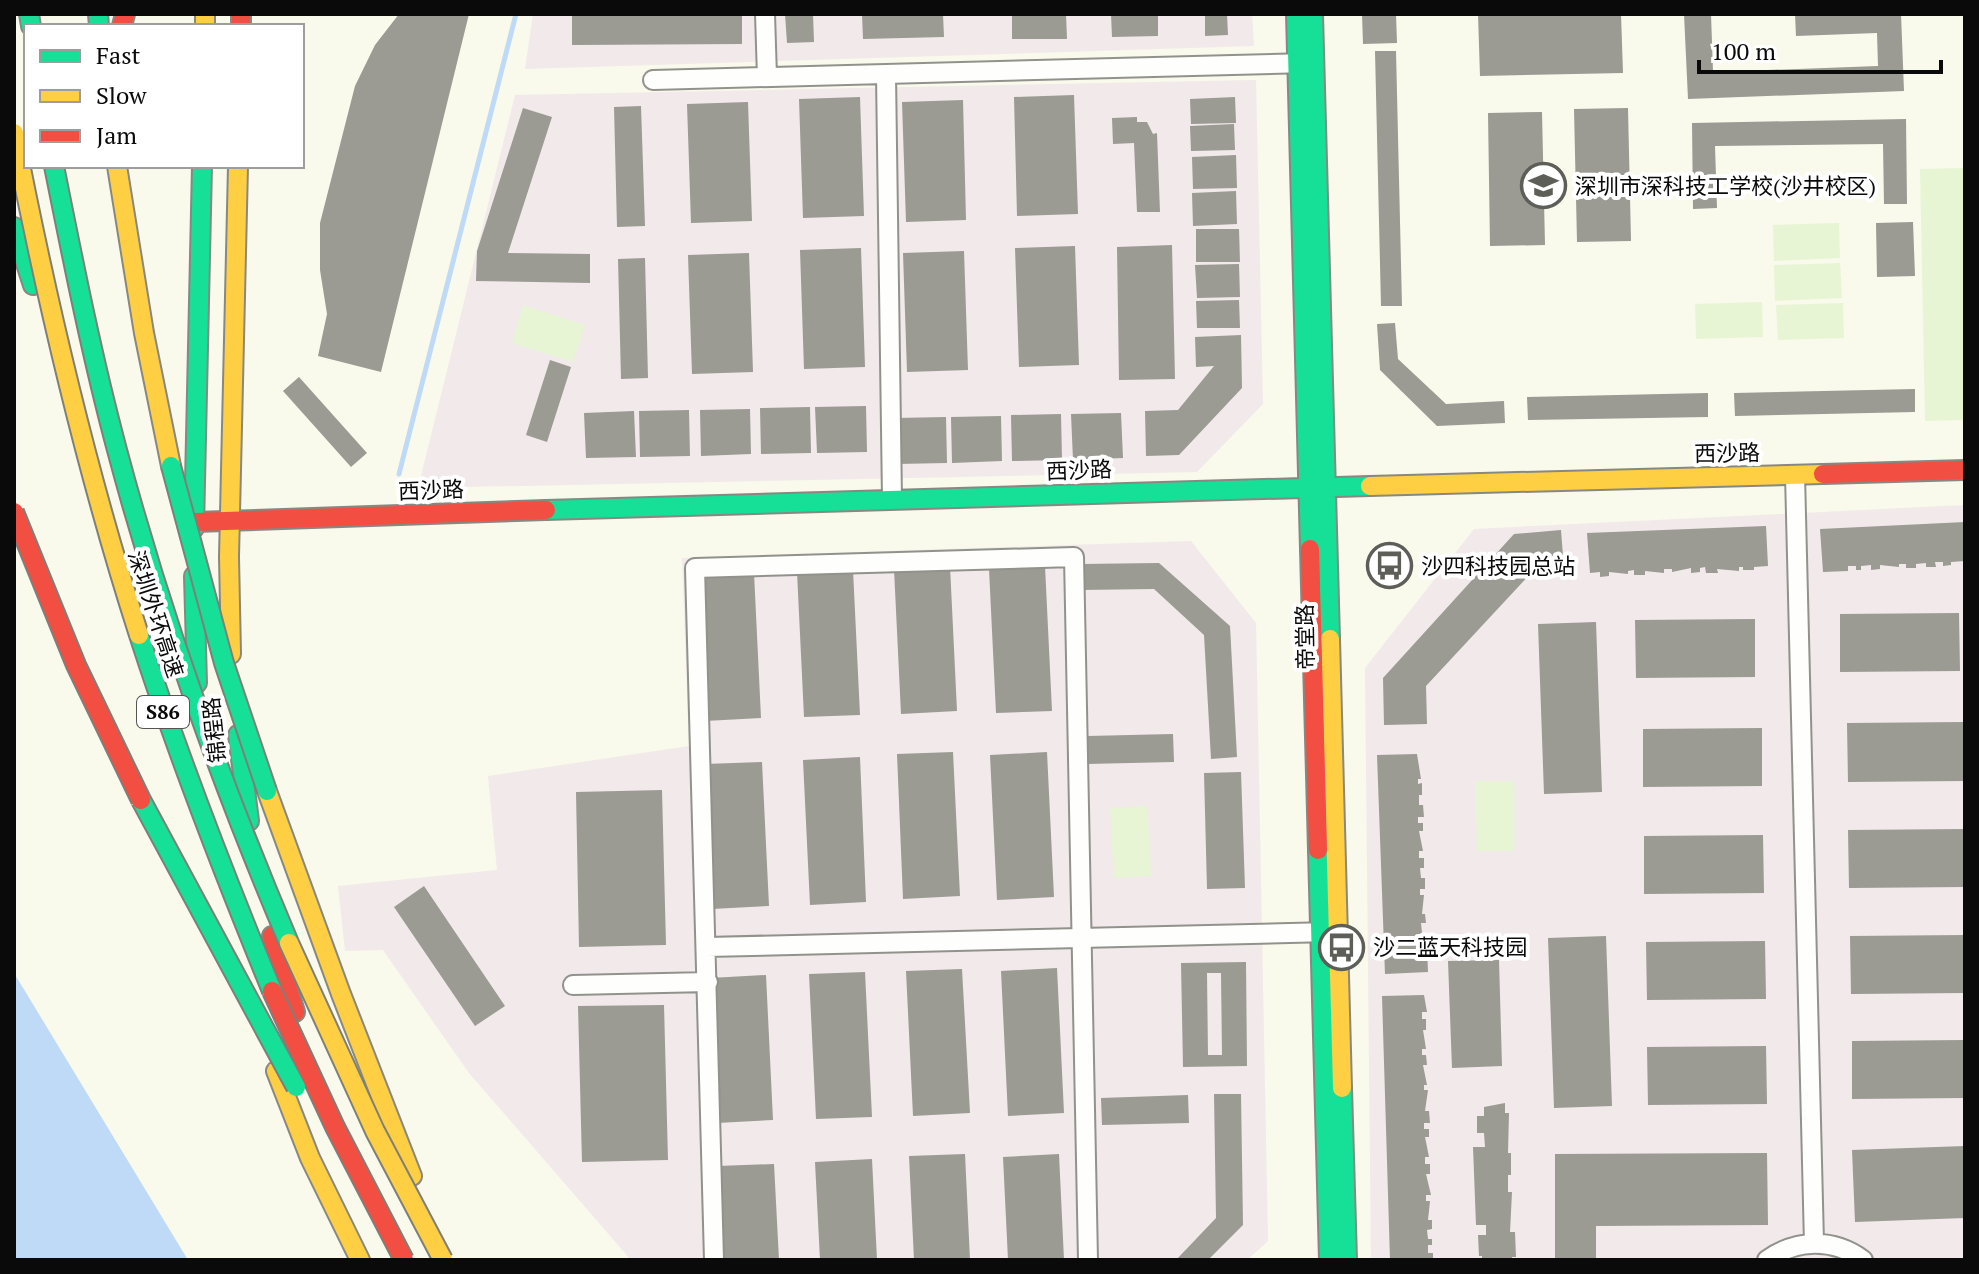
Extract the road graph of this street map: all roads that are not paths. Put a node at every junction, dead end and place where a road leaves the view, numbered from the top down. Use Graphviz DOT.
graph roads {
  1 [pos="765,14"];
  2 [pos="1296,14"];
  3 [pos="1313,14"];
  4 [pos="1306,64"];
  5 [pos="886,75"];
  6 [pos="767,77"];
  7 [pos="653,80"];
  8 [pos="14,133"];
  9 [pos="54,168"];
  10 [pos="117,168"];
  11 [pos="202,168"];
  12 [pos="238,168"];
  13 [pos="14,227"];
  14 [pos="64,374"];
  15 [pos="1965,470"];
  16 [pos="1795,475"];
  17 [pos="1307,487"];
  18 [pos="1327,487"];
  19 [pos="892,499"];
  20 [pos="14,512"];
  21 [pos="231,521"];
  22 [pos="195,522"];
  23 [pos="1328,932"];
  24 [pos="1081,938"];
  25 [pos="707,947"];
  26 [pos="708,982"];
  27 [pos="573,985"];
  28 [pos="1814,1243"];
  29 [pos="360,1260"];
  30 [pos="402,1260"];
  31 [pos="445,1260"];
  32 [pos="714,1260"];
  33 [pos="1088,1260"];
  34 [pos="1329,1260"];
  35 [pos="1347,1260"];
  36 [pos="1767,1260"];
  37 [pos="1863,1260"];
  1 -- 6 [label="street"];
  2 -- 4 [label="main road, 帝堂路"];
  3 -- 4 [label="main road, 帝堂路"];
  4 -- 5 [label="street"];
  4 -- 17 [label="main road, 帝堂路"];
  4 -- 18 [label="main road, 帝堂路"];
  5 -- 6 [label="street"];
  5 -- 19 [label="street"];
  6 -- 7 [label="street"];
  8 -- 14 [label="main road, 深圳外环高速 / S86, bridge"];
  9 -- 31 [label="main road, 深圳外环高速 / S86, bridge"];
  10 -- 31 [label="main road, bridge"];
  11 -- 22 [label="main road, 锦程路"];
  12 -- 21 [label="main road, 锦程路"];
  13 -- 14 [label="main road, bridge"];
  14 -- 30 [label="main road, 深圳外环高速 / S86, bridge"];
  15 -- 16 [label="main road, 西沙路"];
  16 -- 18 [label="main road, 西沙路"];
  16 -- 28 [label="street"];
  17 -- 18 [label="main road, 西沙路"];
  17 -- 19 [label="main road, 西沙路"];
  17 -- 23 [label="main road, 帝堂路"];
  18 -- 23 [label="main road, 帝堂路"];
  19 -- 21 [label="main road, 西沙路"];
  20 -- 30 [label="main road, bridge"];
  21 -- 22 [label="main road, 西沙路"];
  21 -- 30 [label="main road, 锦程路"];
  22 -- 29 [label="main road, 锦程路"];
  23 -- 24 [label="street"];
  23 -- 34 [label="main road, 帝堂路"];
  23 -- 35 [label="main road, 帝堂路"];
  24 -- 25 [label="street"];
  24 -- 25 [label="street"];
  24 -- 33 [label="street"];
  25 -- 26 [label="street"];
  26 -- 27 [label="street"];
  26 -- 32 [label="street"];
  28 -- 36 [label="street"];
  28 -- 37 [label="street"];
}
